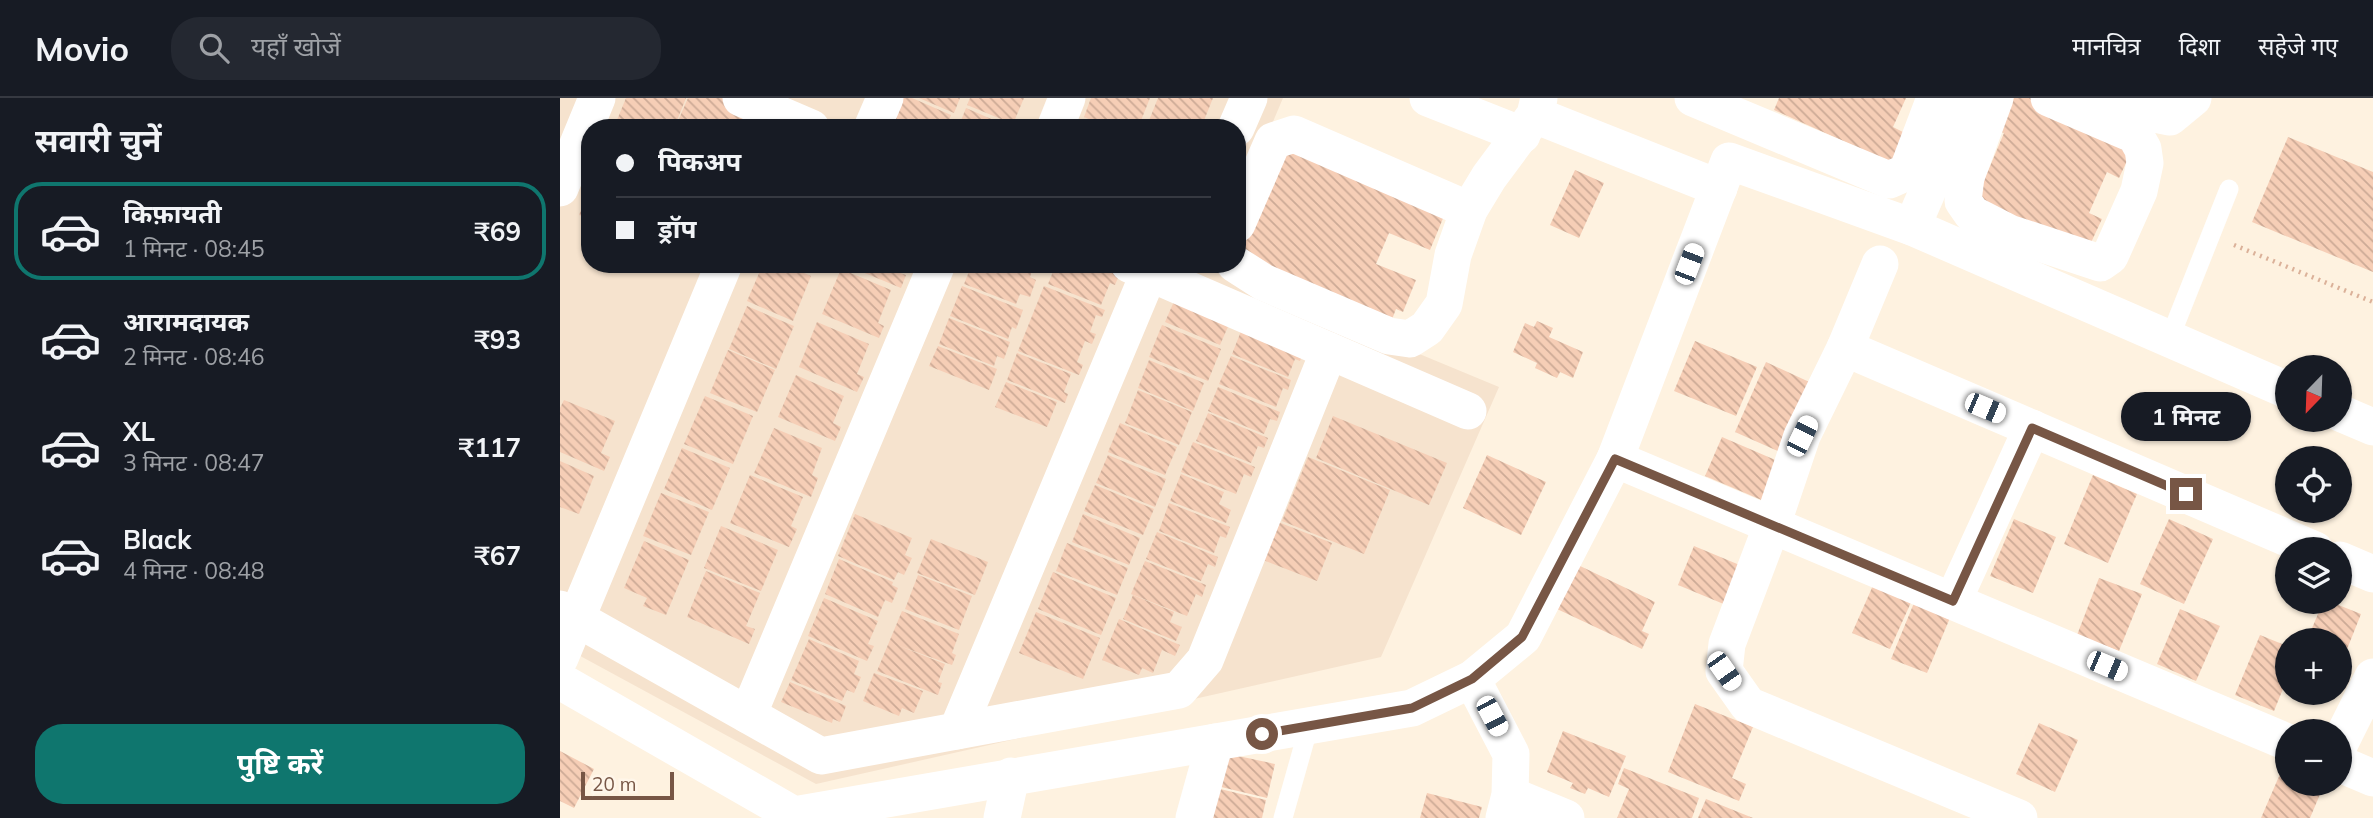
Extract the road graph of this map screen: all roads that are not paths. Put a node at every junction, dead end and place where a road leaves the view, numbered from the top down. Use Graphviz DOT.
graph roads {
  1 [pos="597,98"];
  2 [pos="741,98"];
  3 [pos="885,98"];
  4 [pos="1067,98"];
  5 [pos="1249,98"];
  6 [pos="1428,98"];
  7 [pos="1693,98"];
  8 [pos="1935,98"];
  9 [pos="1968,98"];
  10 [pos="1996,98"];
  11 [pos="2049,98"];
  12 [pos="2104,98"];
  13 [pos="2193,98"];
  14 [pos="1753,110"];
  15 [pos="786,113"];
  16 [pos="1532,116"];
  17 [pos="588,119"];
  18 [pos="805,119"];
  19 [pos="876,119"];
  20 [pos="1059,119"];
  21 [pos="1240,119"];
  22 [pos="581,137"];
  23 [pos="560,188"];
  24 [pos="1719,188"];
  25 [pos="2229,189"];
  26 [pos="1246,203"];
  27 [pos="1469,210"];
  28 [pos="1912,228"];
  29 [pos="1880,264"];
  30 [pos="1246,271"];
  31 [pos="720,273"];
  32 [pos="933,273"];
  33 [pos="1148,273"];
  34 [pos="1166,273"];
  35 [pos="2169,340"];
  36 [pos="1845,348"];
  37 [pos="1329,351"];
  38 [pos="2275,385"];
  39 [pos="1468,411"];
  40 [pos="2352,418"];
  41 [pos="2373,427"];
  42 [pos="2032,428"];
  43 [pos="1615,459"];
  44 [pos="1772,525"];
  45 [pos="2285,537"];
  46 [pos="2352,565"];
  47 [pos="2373,574"];
  48 [pos="1953,601"];
  49 [pos="568,614"];
  50 [pos="560,657"];
  51 [pos="2373,677"];
  52 [pos="1472,679"];
  53 [pos="560,681"];
  54 [pos="748,715"];
  55 [pos="2352,719"];
  56 [pos="1309,726"];
  57 [pos="957,731"];
  58 [pos="2275,737"];
  59 [pos="1215,742"];
  60 [pos="2352,769"];
  61 [pos="1011,776"];
  62 [pos="2373,778"];
  63 [pos="1507,806"];
  64 [pos="1002,818"];
  65 [pos="1194,818"];
  66 [pos="1283,818"];
  67 [pos="1566,818"];
  68 [pos="2019,818"];
  1 -- 17 [label="street"];
  2 -- 15 [label="street"];
  3 -- 19 [label="street"];
  4 -- 20 [label="street"];
  5 -- 21 [label="street"];
  6 -- 16 [label="street"];
  7 -- 14 [label="street"];
  8 -- 14 [label="street"];
  9 -- 28 [label="street"];
  10 -- 11 [label="street"];
  12 -- 13 [label="street"];
  15 -- 18 [label="street"];
  16 -- 24 [label="street"];
  16 -- 27 [label="street"];
  22 -- 23 [label="street"];
  24 -- 28 [label="street"];
  24 -- 43 [label="street"];
  25 -- 35 [label="lane"];
  26 -- 27 [label="street"];
  27 -- 30 [label="street"];
  28 -- 35 [label="street"];
  29 -- 36 [label="street"];
  31 -- 49 [label="street"];
  32 -- 54 [label="street"];
  33 -- 57 [label="street"];
  34 -- 37 [label="street"];
  35 -- 38 [label="street"];
  36 -- 42 [label="street"];
  36 -- 44 [label="street"];
  37 -- 39 [label="street"];
  37 -- 57 [label="street"];
  40 -- 41 [label="street"];
  42 -- 45 [label="street"];
  42 -- 48 [label="street"];
  43 -- 44 [label="street"];
  43 -- 52 [label="street"];
  44 -- 48 [label="street"];
  44 -- 68 [label="street"];
  46 -- 47 [label="street"];
  48 -- 58 [label="street"];
  49 -- 50 [label="street"];
  49 -- 54 [label="street"];
  51 -- 55 [label="street"];
  52 -- 56 [label="street"];
  52 -- 63 [label="street"];
  53 -- 61 [label="street"];
  54 -- 57 [label="street"];
  56 -- 59 [label="street"];
  56 -- 66 [label="lane"];
  59 -- 61 [label="street"];
  59 -- 65 [label="street"];
  60 -- 62 [label="street"];
  61 -- 64 [label="street"];
  63 -- 67 [label="street"];
}
